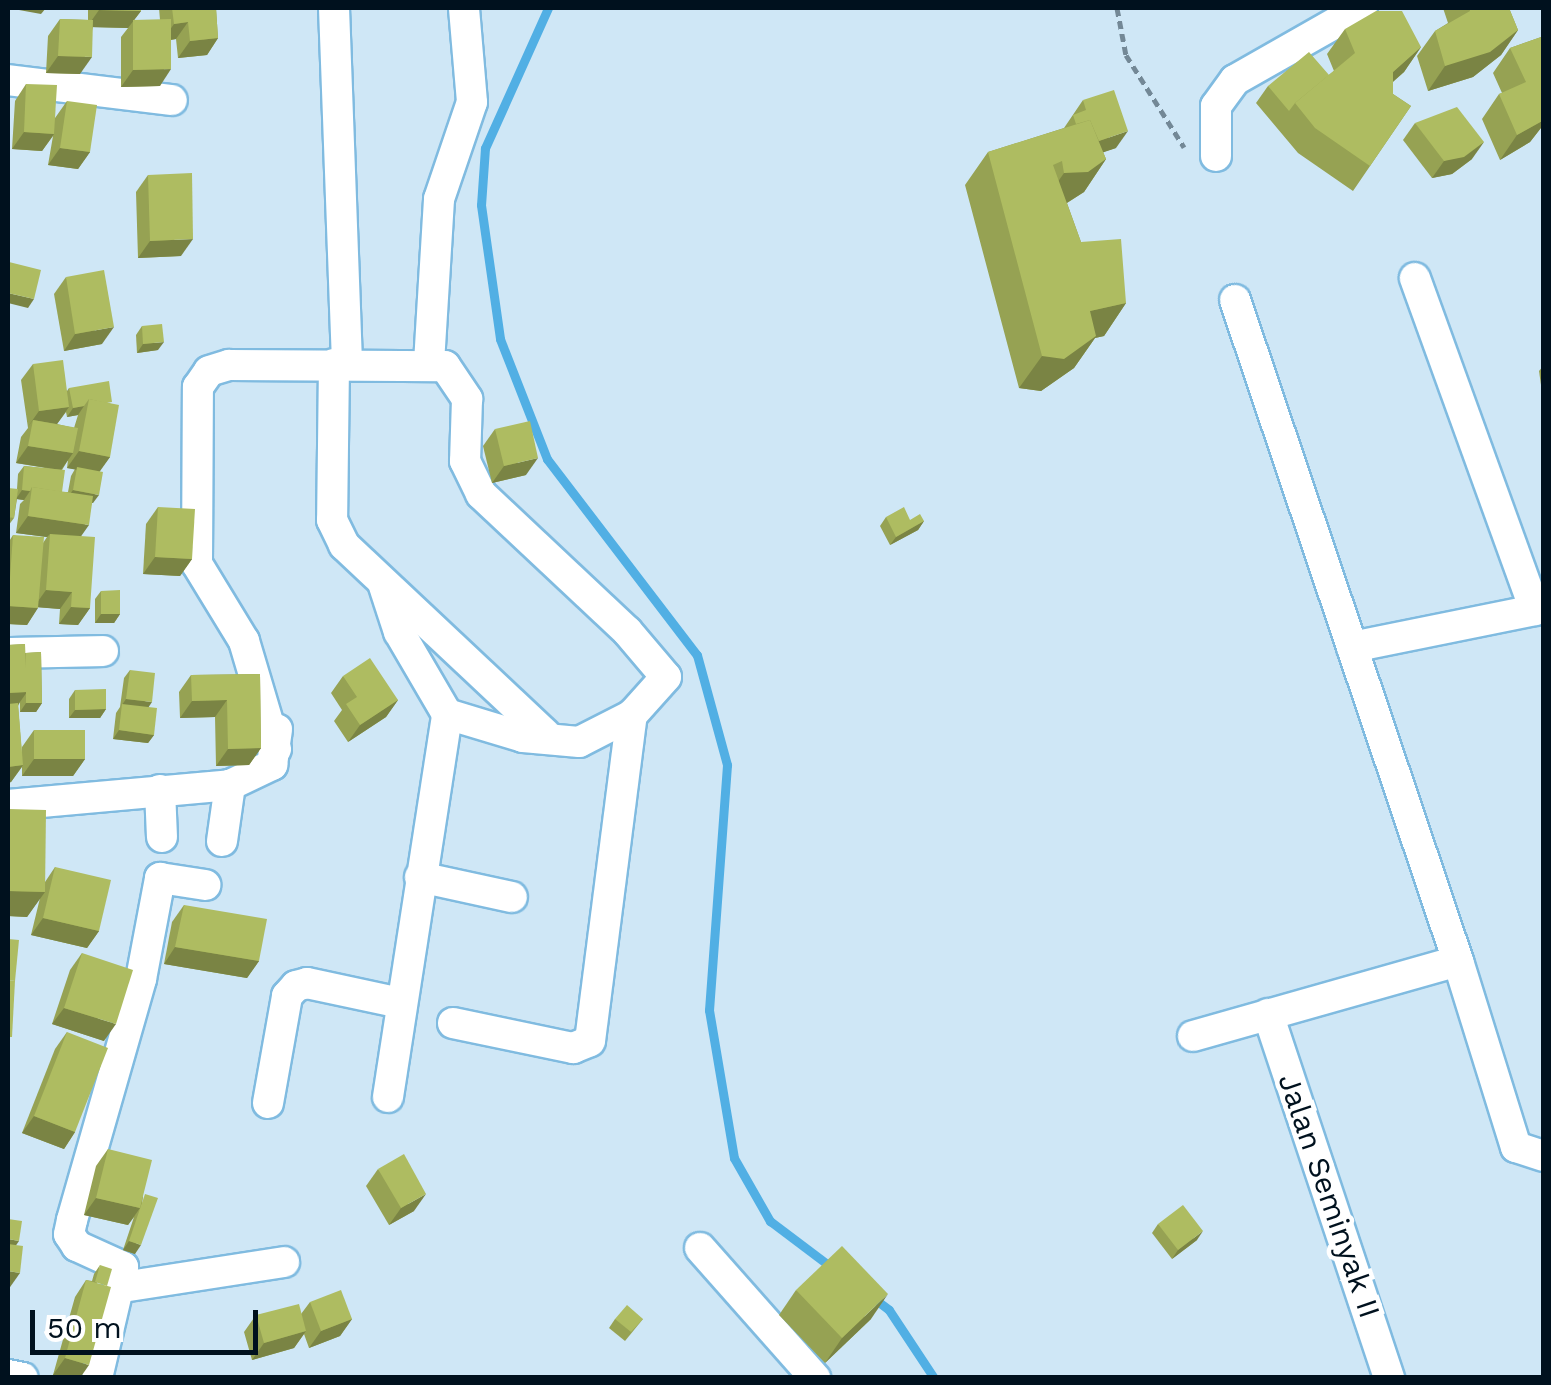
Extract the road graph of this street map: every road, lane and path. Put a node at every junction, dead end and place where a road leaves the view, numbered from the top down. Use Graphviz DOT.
graph roads {
  1 [pos="334,8"];
  2 [pos="464,8"];
  3 [pos="1117,8"];
  4 [pos="1362,8"];
  5 [pos="8,80"];
  6 [pos="172,100"];
  7 [pos="1203,156"];
  8 [pos="1414,278"];
  9 [pos="1235,300"];
  10 [pos="429,363"];
  11 [pos="341,364"];
  12 [pos="384,586"];
  13 [pos="1540,621"];
  14 [pos="1352,647"];
  15 [pos="104,652"];
  16 [pos="8,653"];
  17 [pos="447,714"];
  18 [pos="632,715"];
  19 [pos="545,734"];
  20 [pos="230,785"];
  21 [pos="160,790"];
  22 [pos="8,804"];
  23 [pos="162,837"];
  24 [pos="222,842"];
  25 [pos="420,877"];
  26 [pos="205,885"];
  27 [pos="512,897"];
  28 [pos="1458,961"];
  29 [pos="400,1003"];
  30 [pos="1268,1014"];
  31 [pos="454,1022"];
  32 [pos="1194,1036"];
  33 [pos="388,1097"];
  34 [pos="268,1102"];
  35 [pos="1544,1156"];
  36 [pos="700,1248"];
  37 [pos="284,1262"];
  38 [pos="123,1287"];
  39 [pos="8,1375"];
  40 [pos="24,1378"];
  41 [pos="97,1378"];
  42 [pos="815,1378"];
  43 [pos="1390,1378"];
  1 -- 11 [label="street"];
  2 -- 10 [label="street"];
  3 -- 7 [label="path"];
  4 -- 7 [label="street"];
  5 -- 6 [label="street"];
  8 -- 13 [label="street"];
  9 -- 14 [label="street"];
  10 -- 11 [label="street"];
  10 -- 18 [label="street"];
  11 -- 12 [label="street"];
  11 -- 20 [label="street"];
  12 -- 17 [label="street"];
  12 -- 19 [label="street"];
  13 -- 14 [label="street"];
  14 -- 28 [label="street"];
  15 -- 16 [label="street"];
  17 -- 19 [label="street"];
  17 -- 25 [label="street"];
  18 -- 19 [label="street"];
  18 -- 31 [label="street"];
  20 -- 21 [label="street"];
  20 -- 24 [label="street"];
  21 -- 22 [label="street"];
  21 -- 23 [label="street"];
  25 -- 27 [label="street"];
  25 -- 29 [label="street"];
  26 -- 38 [label="street"];
  28 -- 30 [label="street"];
  28 -- 35 [label="street"];
  29 -- 33 [label="street"];
  29 -- 34 [label="street"];
  30 -- 32 [label="street"];
  30 -- 43 [label="street, Jalan Seminyak II"];
  36 -- 42 [label="street"];
  37 -- 38 [label="street"];
  38 -- 41 [label="street"];
  39 -- 40 [label="street"];
}
